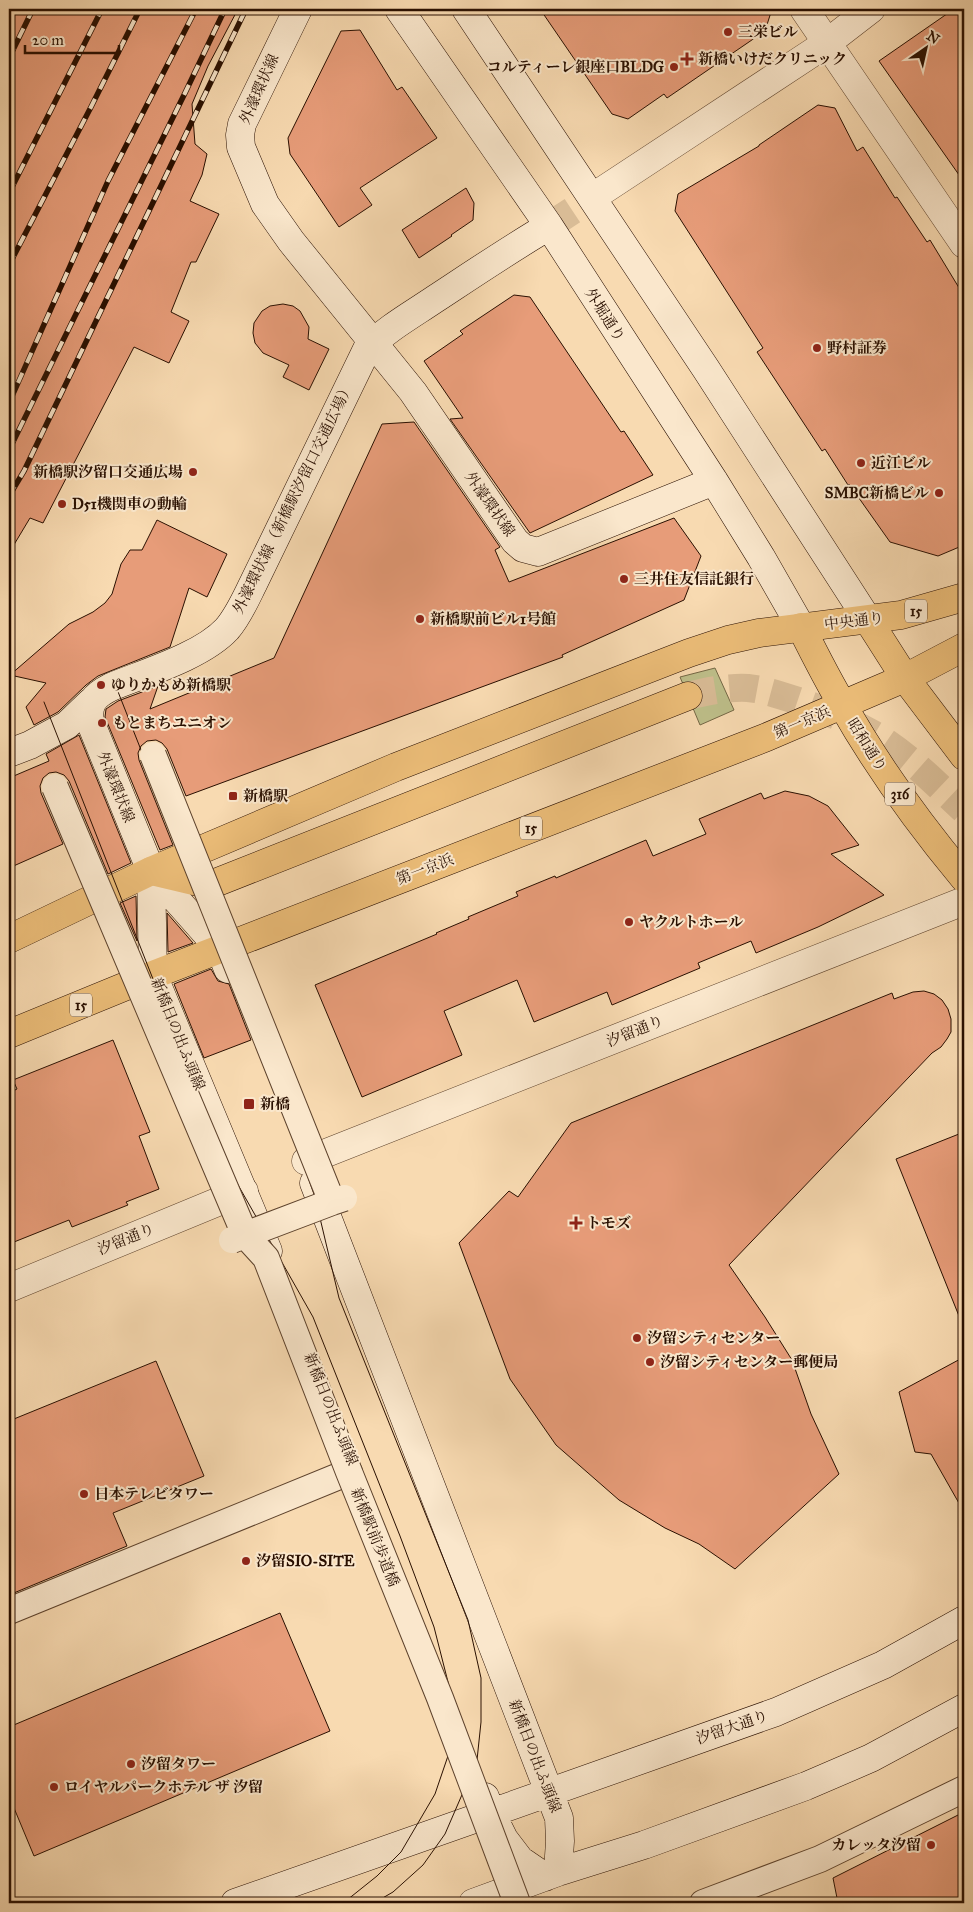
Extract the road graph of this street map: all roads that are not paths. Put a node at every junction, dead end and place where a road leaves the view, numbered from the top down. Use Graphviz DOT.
graph roads {
  1 [pos="298,9"];
  2 [pos="399,9"];
  3 [pos="466,9"];
  4 [pos="804,9"];
  5 [pos="872,9"];
  6 [pos="827,43"];
  7 [pos="593,197"];
  8 [pos="549,226"];
  9 [pos="964,244"];
  10 [pos="374,342"];
  11 [pos="714,481"];
  12 [pos="964,597"];
  13 [pos="868,620"];
  14 [pos="801,627"];
  15 [pos="964,647"];
  16 [pos="905,678"];
  17 [pos="688,696"];
  18 [pos="91,702"];
  19 [pos="843,702"];
  20 [pos="9,753"];
  21 [pos="153,755"];
  22 [pos="964,756"];
  23 [pos="55,787"];
  24 [pos="150,870"];
  25 [pos="964,878"];
  26 [pos="964,901"];
  27 [pos="9,939"];
  28 [pos="220,949"];
  29 [pos="153,976"];
  30 [pos="9,1034"];
  31 [pos="306,1161"];
  32 [pos="244,1191"];
  33 [pos="239,1237"];
  34 [pos="9,1288"];
  35 [pos="349,1472"];
  36 [pos="9,1611"];
  37 [pos="964,1620"];
  38 [pos="964,1708"];
  39 [pos="964,1789"];
  40 [pos="549,1792"];
  41 [pos="491,1813"];
  42 [pos="551,1874"];
  43 [pos="235,1903"];
  44 [pos="473,1903"];
  45 [pos="517,1903"];
  46 [pos="703,1903"];
  1 -- 10 [label="main road, 外濠環状線"];
  2 -- 8 [label="main road, 外堀通り"];
  3 -- 7 [label="main road"];
  4 -- 6 [label="main road"];
  5 -- 6 [label="main road"];
  6 -- 7 [label="main road"];
  6 -- 9 [label="main road"];
  7 -- 13 [label="main road"];
  8 -- 10 [label="main road"];
  8 -- 11 [label="main road, 外堀通り"];
  10 -- 11 [label="main road, 外濠環状線"];
  10 -- 18 [label="main road, 外濠環状線（新橋駅汐留口交通広場）"];
  11 -- 14 [label="main road, 外堀通り"];
  12 -- 13 [label="main road, 中央通り / 15"];
  13 -- 14 [label="main road, 中央通り / 15"];
  13 -- 16 [label="main road"];
  14 -- 19 [label="main road, 昭和通り / 316"];
  14 -- 24 [label="main road, 15"];
  15 -- 16 [label="main road, 15"];
  16 -- 19 [label="main road, 15"];
  16 -- 22 [label="main road"];
  17 -- 24 [label="main road"];
  18 -- 20 [label="main road"];
  18 -- 24 [label="main road, 外濠環状線"];
  19 -- 25 [label="main road, 昭和通り / 316"];
  19 -- 28 [label="main road, 第一京浜 / 15"];
  21 -- 33 [label="street, bridge"];
  23 -- 33 [label="street, 新橋駅前歩道橋, bridge"];
  24 -- 27 [label="main road, 15"];
  24 -- 28 [label="main road, 新橋日の出ふ頭線"];
  24 -- 29 [label="main road, 新橋日の出ふ頭線"];
  26 -- 31 [label="main road, 汐留通り"];
  28 -- 29 [label="main road, 第一京浜 / 15"];
  28 -- 31 [label="main road, 新橋日の出ふ頭線"];
  29 -- 30 [label="main road, 第一京浜 / 15"];
  29 -- 32 [label="main road, 新橋日の出ふ頭線"];
  31 -- 40 [label="main road, 新橋日の出ふ頭線"];
  32 -- 34 [label="main road, 汐留通り"];
  32 -- 41 [label="main road, 新橋日の出ふ頭線"];
  33 -- 35 [label="street, 新橋駅前歩道橋, bridge"];
  35 -- 36 [label="street"];
  35 -- 45 [label="street, 新橋駅前歩道橋, bridge"];
  37 -- 40 [label="main road, 汐留大通り"];
  38 -- 42 [label="main road"];
  39 -- 46 [label="street"];
  40 -- 41 [label="main road, 汐留大通り"];
  40 -- 42 [label="main road, 新橋日の出ふ頭線"];
  41 -- 42 [label="main road, 新橋日の出ふ頭線"];
  41 -- 43 [label="main road"];
  42 -- 44 [label="main road"];
}
